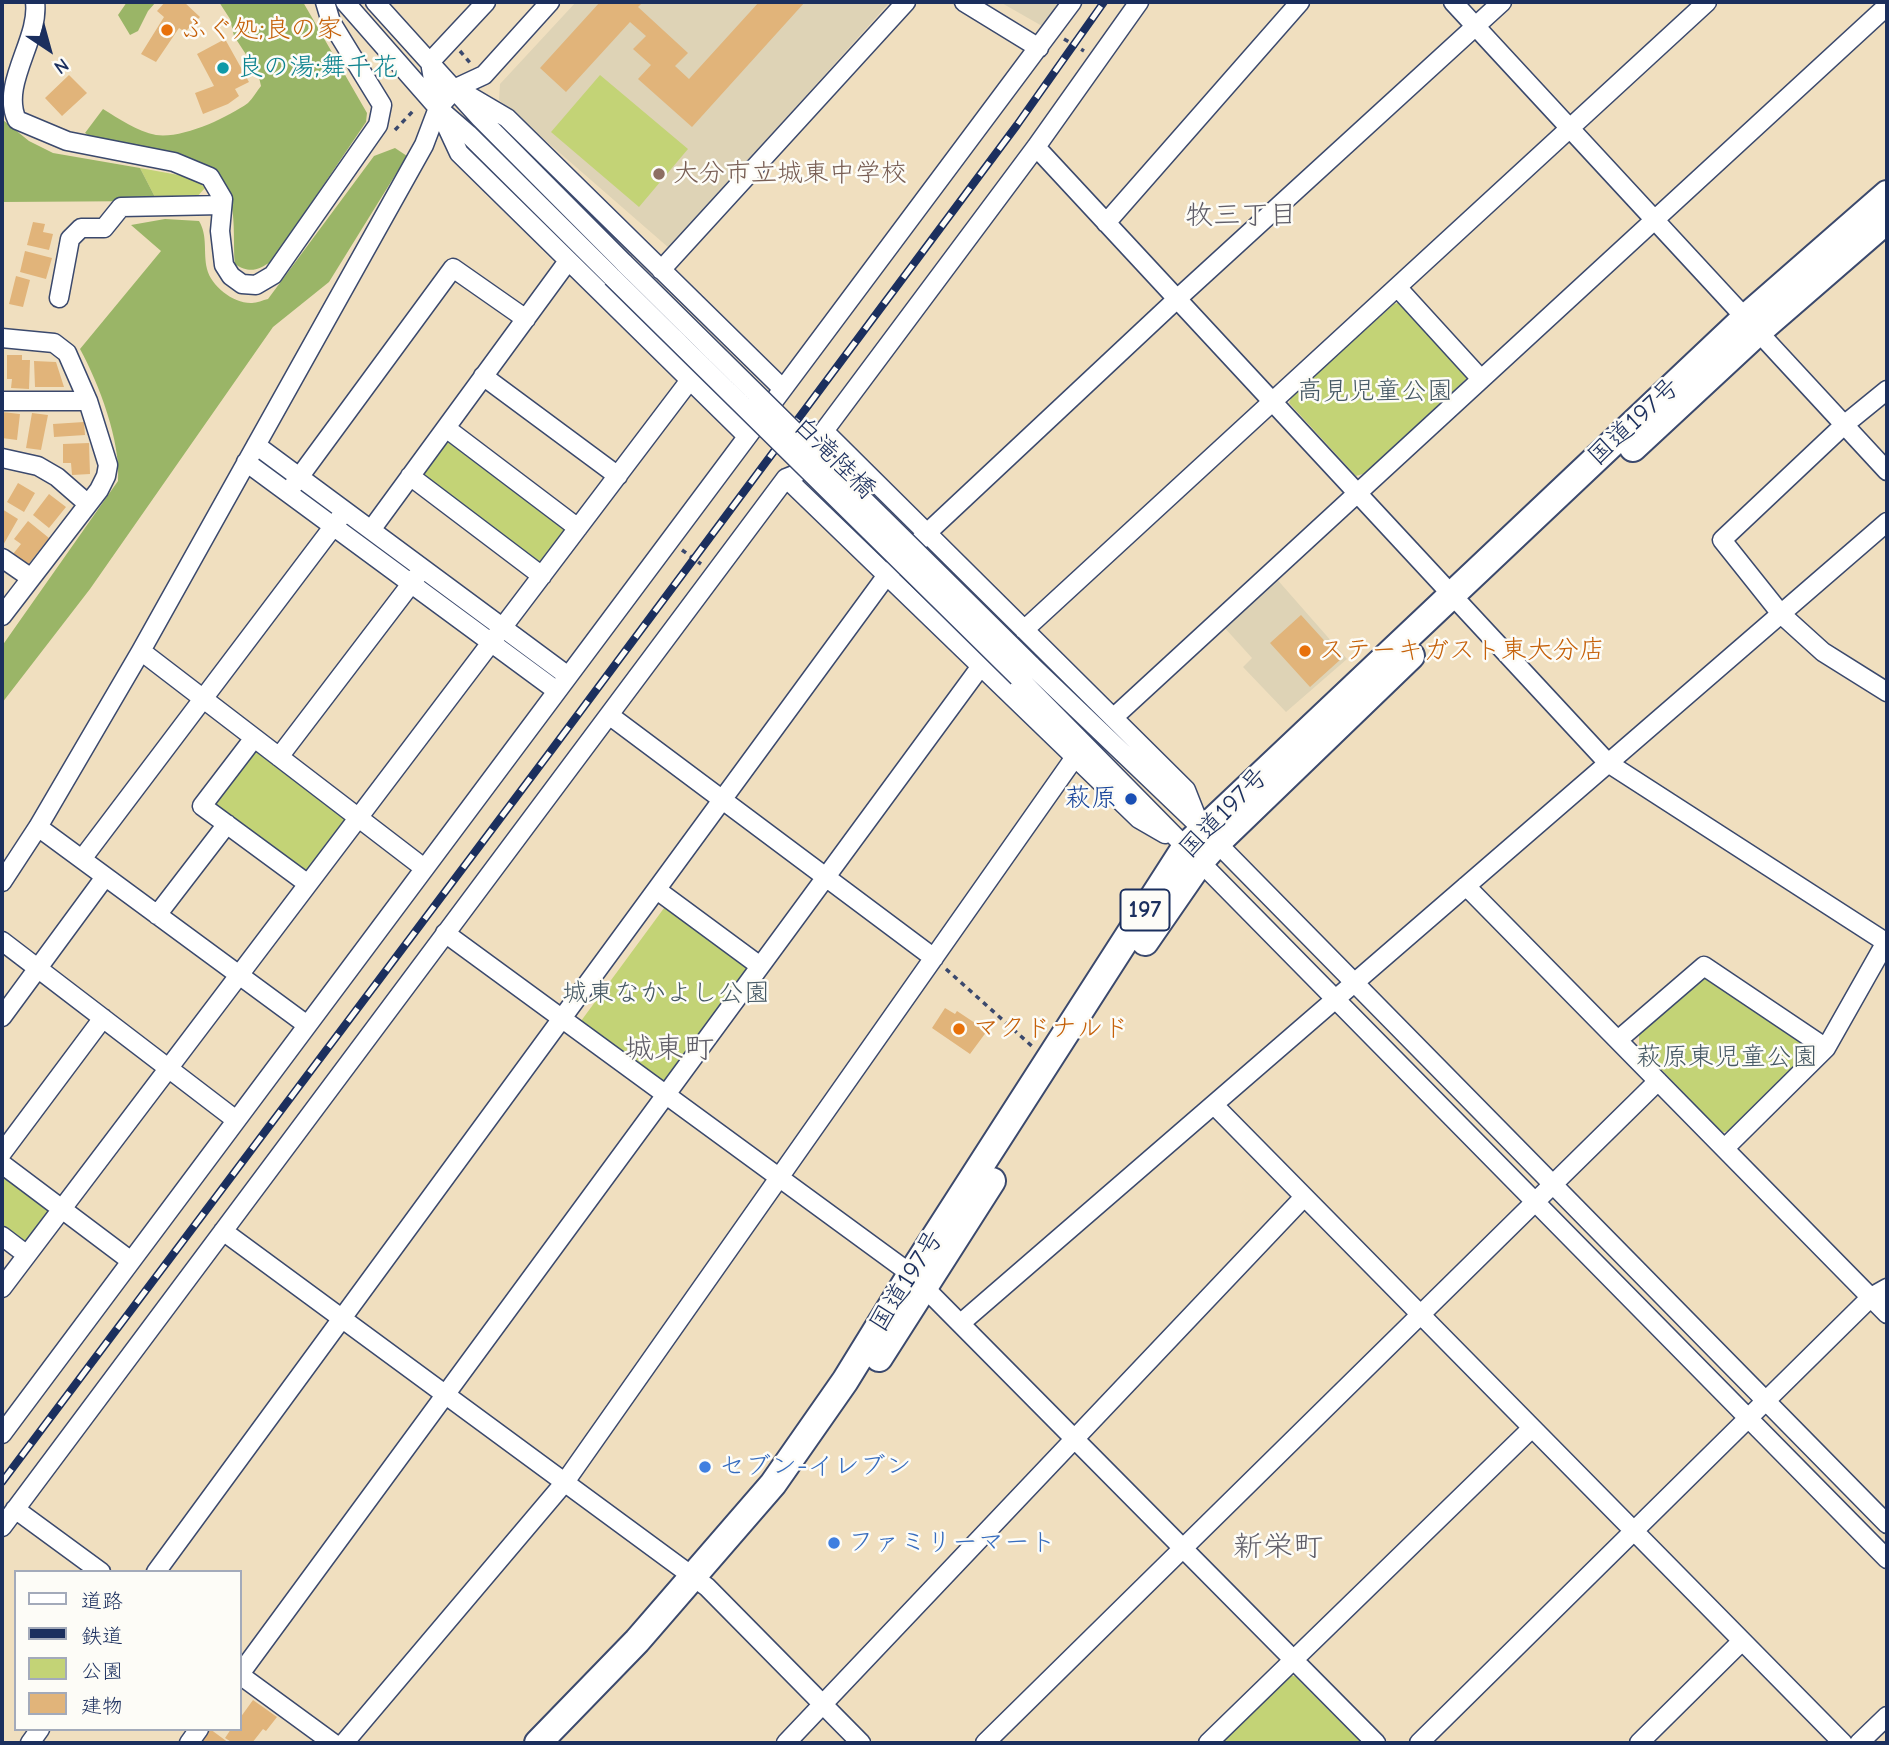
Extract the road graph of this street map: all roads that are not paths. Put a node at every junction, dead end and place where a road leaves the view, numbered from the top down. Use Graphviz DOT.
graph roads {
  1 [pos="35,2"];
  2 [pos="326,2"];
  3 [pos="345,2"];
  4 [pos="375,2"];
  5 [pos="486,2"];
  6 [pos="550,2"];
  7 [pos="906,2"];
  8 [pos="964,2"];
  9 [pos="1072,2"];
  10 [pos="1139,2"];
  11 [pos="1300,2"];
  12 [pos="1453,2"];
  13 [pos="1502,2"];
  14 [pos="1707,2"];
  15 [pos="1887,6"];
  16 [pos="1476,26"];
  17 [pos="1040,48"];
  18 [pos="430,62"];
  19 [pos="7,70"];
  20 [pos="456,88"];
  21 [pos="438,107"];
  22 [pos="1570,128"];
  23 [pos="1035,147"];
  24 [pos="1887,194"];
  25 [pos="222,205"];
  26 [pos="1655,220"];
  27 [pos="1887,220"];
  28 [pos="1106,223"];
  29 [pos="568,261"];
  30 [pos="618,270"];
  31 [pos="662,270"];
  32 [pos="1397,287"];
  33 [pos="59,298"];
  34 [pos="1177,299"];
  35 [pos="526,319"];
  36 [pos="1752,325"];
  37 [pos="2,338"];
  38 [pos="483,376"];
  39 [pos="1481,379"];
  40 [pos="690,380"];
  41 [pos="783,389"];
  42 [pos="1887,390"];
  43 [pos="2,401"];
  44 [pos="88,401"];
  45 [pos="1272,402"];
  46 [pos="1844,425"];
  47 [pos="446,428"];
  48 [pos="824,431"];
  49 [pos="747,436"];
  50 [pos="256,445"];
  51 [pos="2,458"];
  52 [pos="246,462"];
  53 [pos="1887,471"];
  54 [pos="410,476"];
  55 [pos="618,476"];
  56 [pos="299,477"];
  57 [pos="786,478"];
  58 [pos="288,492"];
  59 [pos="1357,493"];
  60 [pos="88,504"];
  61 [pos="345,511"];
  62 [pos="1887,522"];
  63 [pos="334,526"];
  64 [pos="578,528"];
  65 [pos="371,530"];
  66 [pos="926,533"];
  67 [pos="2,558"];
  68 [pos="422,568"];
  69 [pos="887,575"];
  70 [pos="542,576"];
  71 [pos="31,578"];
  72 [pos="411,583"];
  73 [pos="1457,601"];
  74 [pos="1781,614"];
  75 [pos="2,616"];
  76 [pos="503,628"];
  77 [pos="1024,630"];
  78 [pos="492,642"];
  79 [pos="141,651"];
  80 [pos="981,666"];
  81 [pos="568,676"];
  82 [pos="557,691"];
  83 [pos="1887,692"];
  84 [pos="203,699"];
  85 [pos="608,715"];
  86 [pos="1113,718"];
  87 [pos="254,738"];
  88 [pos="279,757"];
  89 [pos="1075,757"];
  90 [pos="1608,764"];
  91 [pos="722,800"];
  92 [pos="359,818"];
  93 [pos="227,824"];
  94 [pos="38,827"];
  95 [pos="1201,845"];
  96 [pos="82,859"];
  97 [pos="424,868"];
  98 [pos="106,877"];
  99 [pos="825,877"];
  100 [pos="2,881"];
  101 [pos="308,884"];
  102 [pos="1466,886"];
  103 [pos="657,890"];
  104 [pos="157,915"];
  105 [pos="445,933"];
  106 [pos="2,941"];
  107 [pos="1887,943"];
  108 [pos="933,958"];
  109 [pos="760,966"];
  110 [pos="38,969"];
  111 [pos="239,975"];
  112 [pos="1355,983"];
  113 [pos="1336,999"];
  114 [pos="2,1017"];
  115 [pos="103,1018"];
  116 [pos="562,1019"];
  117 [pos="307,1026"];
  118 [pos="1618,1040"];
  119 [pos="1826,1048"];
  120 [pos="169,1068"];
  121 [pos="1658,1081"];
  122 [pos="666,1094"];
  123 [pos="1214,1105"];
  124 [pos="236,1120"];
  125 [pos="1725,1149"];
  126 [pos="2,1153"];
  127 [pos="2,1164"];
  128 [pos="779,1178"];
  129 [pos="1552,1184"];
  130 [pos="1304,1197"];
  131 [pos="1535,1201"];
  132 [pos="62,1209"];
  133 [pos="223,1231"];
  134 [pos="2,1236"];
  135 [pos="27,1255"];
  136 [pos="131,1261"];
  137 [pos="918,1281"];
  138 [pos="2,1288"];
  139 [pos="1887,1288"];
  140 [pos="1871,1297"];
  141 [pos="1887,1314"];
  142 [pos="1420,1315"];
  143 [pos="342,1318"];
  144 [pos="961,1323"];
  145 [pos="445,1394"];
  146 [pos="1765,1400"];
  147 [pos="7,1415"];
  148 [pos="1748,1417"];
  149 [pos="1532,1428"];
  150 [pos="2,1434"];
  151 [pos="1075,1438"];
  152 [pos="565,1482"];
  153 [pos="15,1509"];
  154 [pos="1887,1524"];
  155 [pos="2,1527"];
  156 [pos="1633,1531"];
  157 [pos="1183,1548"];
  158 [pos="1887,1559"];
  159 [pos="97,1570"];
  160 [pos="157,1570"];
  161 [pos="701,1582"];
  162 [pos="1742,1642"];
  163 [pos="1294,1660"];
  164 [pos="242,1671"];
  165 [pos="242,1675"];
  166 [pos="823,1704"];
  167 [pos="1887,1716"];
  168 [pos="333,1743"];
  169 [pos="344,1743"];
  170 [pos="538,1743"];
  171 [pos="559,1743"];
  172 [pos="786,1743"];
  173 [pos="861,1743"];
  174 [pos="985,1743"];
  175 [pos="1208,1743"];
  176 [pos="1376,1743"];
  177 [pos="1419,1743"];
  178 [pos="1639,1743"];
  179 [pos="1843,1743"];
  180 [pos="1859,1743"];
  1 -- 19 [label="street"];
  2 -- 25 [label="street"];
  3 -- 21 [label="street"];
  4 -- 18 [label="street"];
  5 -- 18 [label="street"];
  6 -- 20 [label="street"];
  7 -- 31 [label="street"];
  8 -- 17 [label="street"];
  9 -- 17 [label="street"];
  10 -- 23 [label="street"];
  11 -- 28 [label="street"];
  12 -- 16 [label="street"];
  13 -- 16 [label="street"];
  14 -- 22 [label="street"];
  15 -- 26 [label="street"];
  16 -- 22 [label="street"];
  16 -- 34 [label="street"];
  17 -- 41 [label="street"];
  18 -- 20 [label="street"];
  18 -- 21 [label="street"];
  19 -- 25 [label="street"];
  20 -- 21 [label="street"];
  20 -- 30 [label="street"];
  20 -- 31 [label="street"];
  21 -- 29 [label="street"];
  21 -- 30 [label="street"];
  21 -- 50 [label="street"];
  22 -- 26 [label="street"];
  22 -- 32 [label="street"];
  23 -- 28 [label="street"];
  23 -- 48 [label="street"];
  24 -- 36 [label="highway, 国道197号 / 197"];
  25 -- 33 [label="street"];
  26 -- 36 [label="street"];
  26 -- 39 [label="street"];
  27 -- 36 [label="highway, 国道197号 / 197"];
  28 -- 34 [label="street"];
  29 -- 35 [label="street"];
  29 -- 40 [label="street"];
  30 -- 95 [label="street, 白滝陸橋, bridge"];
  31 -- 41 [label="street"];
  32 -- 39 [label="street"];
  32 -- 45 [label="street"];
  34 -- 45 [label="street"];
  34 -- 66 [label="street"];
  35 -- 38 [label="street"];
  35 -- 56 [label="street"];
  36 -- 46 [label="street"];
  36 -- 73 [label="highway, 国道197号 / 197"];
  37 -- 44 [label="street"];
  38 -- 47 [label="street"];
  38 -- 55 [label="street"];
  39 -- 59 [label="street"];
  40 -- 49 [label="street"];
  40 -- 55 [label="street"];
  41 -- 49 [label="street"];
  42 -- 46 [label="street"];
  43 -- 44 [label="street"];
  44 -- 60 [label="street"];
  45 -- 59 [label="street"];
  45 -- 77 [label="street"];
  46 -- 53 [label="street"];
  46 -- 74 [label="street"];
  47 -- 54 [label="street"];
  47 -- 64 [label="street"];
  48 -- 57 [label="street"];
  48 -- 66 [label="street"];
  49 -- 81 [label="street"];
  50 -- 52 [label="street"];
  50 -- 56 [label="street"];
  51 -- 60 [label="street"];
  52 -- 58 [label="street"];
  52 -- 79 [label="street"];
  54 -- 65 [label="street"];
  54 -- 70 [label="street"];
  55 -- 64 [label="street"];
  56 -- 58 [label="street"];
  56 -- 61 [label="street"];
  57 -- 69 [label="street"];
  57 -- 85 [label="street"];
  58 -- 63 [label="street"];
  59 -- 73 [label="street"];
  59 -- 86 [label="street"];
  60 -- 71 [label="street"];
  61 -- 63 [label="street"];
  61 -- 65 [label="street"];
  62 -- 74 [label="street"];
  63 -- 72 [label="street"];
  63 -- 84 [label="street"];
  64 -- 70 [label="street"];
  65 -- 68 [label="street"];
  66 -- 69 [label="street"];
  66 -- 77 [label="street"];
  67 -- 71 [label="street"];
  68 -- 72 [label="street"];
  68 -- 76 [label="street"];
  69 -- 80 [label="street"];
  69 -- 91 [label="street"];
  70 -- 76 [label="street"];
  71 -- 75 [label="street"];
  72 -- 78 [label="street"];
  72 -- 88 [label="street"];
  73 -- 90 [label="street"];
  73 -- 95 [label="highway, 国道197号 / 197"];
  74 -- 83 [label="street"];
  74 -- 90 [label="street"];
  76 -- 78 [label="street"];
  76 -- 81 [label="street"];
  77 -- 86 [label="street"];
  78 -- 82 [label="street"];
  78 -- 92 [label="street"];
  79 -- 84 [label="street"];
  79 -- 94 [label="street"];
  80 -- 89 [label="street"];
  80 -- 99 [label="street"];
  81 -- 82 [label="street"];
  82 -- 97 [label="street"];
  84 -- 87 [label="street"];
  84 -- 96 [label="street"];
  85 -- 91 [label="street"];
  85 -- 105 [label="street"];
  86 -- 95 [label="street"];
  87 -- 88 [label="street"];
  87 -- 93 [label="street"];
  88 -- 92 [label="street"];
  89 -- 95 [label="street"];
  89 -- 108 [label="street"];
  90 -- 102 [label="street"];
  90 -- 107 [label="street"];
  91 -- 99 [label="street"];
  91 -- 103 [label="street"];
  92 -- 97 [label="street"];
  92 -- 101 [label="street"];
  93 -- 101 [label="street"];
  93 -- 104 [label="street"];
  94 -- 96 [label="street"];
  94 -- 100 [label="street"];
  95 -- 112 [label="street"];
  95 -- 113 [label="street"];
  95 -- 137 [label="highway, 国道197号 / 197"];
  95 -- 137 [label="highway, 国道197号 / 197"];
  96 -- 98 [label="street"];
  97 -- 117 [label="street"];
  98 -- 104 [label="street"];
  98 -- 110 [label="street"];
  99 -- 108 [label="street"];
  99 -- 109 [label="street"];
  101 -- 111 [label="street"];
  102 -- 112 [label="street"];
  102 -- 118 [label="street"];
  103 -- 109 [label="street"];
  103 -- 116 [label="street"];
  104 -- 111 [label="street"];
  105 -- 116 [label="street"];
  105 -- 133 [label="street"];
  106 -- 110 [label="street"];
  107 -- 119 [label="street"];
  108 -- 128 [label="street"];
  109 -- 122 [label="street"];
  110 -- 114 [label="street"];
  110 -- 115 [label="street"];
  111 -- 117 [label="street"];
  111 -- 120 [label="street"];
  112 -- 113 [label="street"];
  112 -- 129 [label="street"];
  113 -- 123 [label="street"];
  113 -- 131 [label="street"];
  115 -- 120 [label="street"];
  115 -- 126 [label="street"];
  116 -- 122 [label="street"];
  116 -- 143 [label="street"];
  117 -- 124 [label="street"];
  118 -- 119 [label="street"];
  118 -- 121 [label="street"];
  119 -- 125 [label="street"];
  120 -- 124 [label="street"];
  120 -- 132 [label="street"];
  121 -- 125 [label="street"];
  121 -- 129 [label="street"];
  122 -- 128 [label="street"];
  122 -- 145 [label="street"];
  123 -- 130 [label="street"];
  123 -- 144 [label="street"];
  124 -- 136 [label="street"];
  125 -- 140 [label="street"];
  127 -- 132 [label="street"];
  128 -- 137 [label="street"];
  128 -- 152 [label="street"];
  129 -- 131 [label="street"];
  129 -- 146 [label="street"];
  130 -- 142 [label="street"];
  130 -- 151 [label="street"];
  131 -- 142 [label="street"];
  131 -- 148 [label="street"];
  132 -- 135 [label="street"];
  132 -- 136 [label="street"];
  133 -- 143 [label="street"];
  133 -- 153 [label="street"];
  134 -- 135 [label="street"];
  135 -- 138 [label="street"];
  136 -- 147 [label="street"];
  137 -- 144 [label="street"];
  137 -- 161 [label="highway, 国道197号 / 197"];
  139 -- 140 [label="street"];
  140 -- 141 [label="street"];
  140 -- 146 [label="street"];
  142 -- 149 [label="street"];
  142 -- 157 [label="street"];
  143 -- 145 [label="street"];
  143 -- 160 [label="street"];
  144 -- 151 [label="street"];
  145 -- 152 [label="street"];
  145 -- 164 [label="street"];
  146 -- 148 [label="street"];
  146 -- 154 [label="street"];
  147 -- 150 [label="street"];
  148 -- 156 [label="street"];
  148 -- 158 [label="street"];
  149 -- 156 [label="street"];
  149 -- 163 [label="street"];
  151 -- 157 [label="street"];
  151 -- 166 [label="street"];
  152 -- 161 [label="street"];
  152 -- 169 [label="street"];
  153 -- 155 [label="street"];
  153 -- 159 [label="street"];
  156 -- 162 [label="street"];
  156 -- 177 [label="street"];
  157 -- 163 [label="street"];
  157 -- 174 [label="street"];
  161 -- 166 [label="street"];
  161 -- 170 [label="highway, 国道197号 / 197"];
  161 -- 171 [label="highway, 国道197号 / 197"];
  162 -- 178 [label="street"];
  162 -- 179 [label="street"];
  163 -- 175 [label="street"];
  163 -- 176 [label="street"];
  165 -- 168 [label="street"];
  166 -- 172 [label="street"];
  166 -- 173 [label="street"];
  167 -- 180 [label="street"];
}
